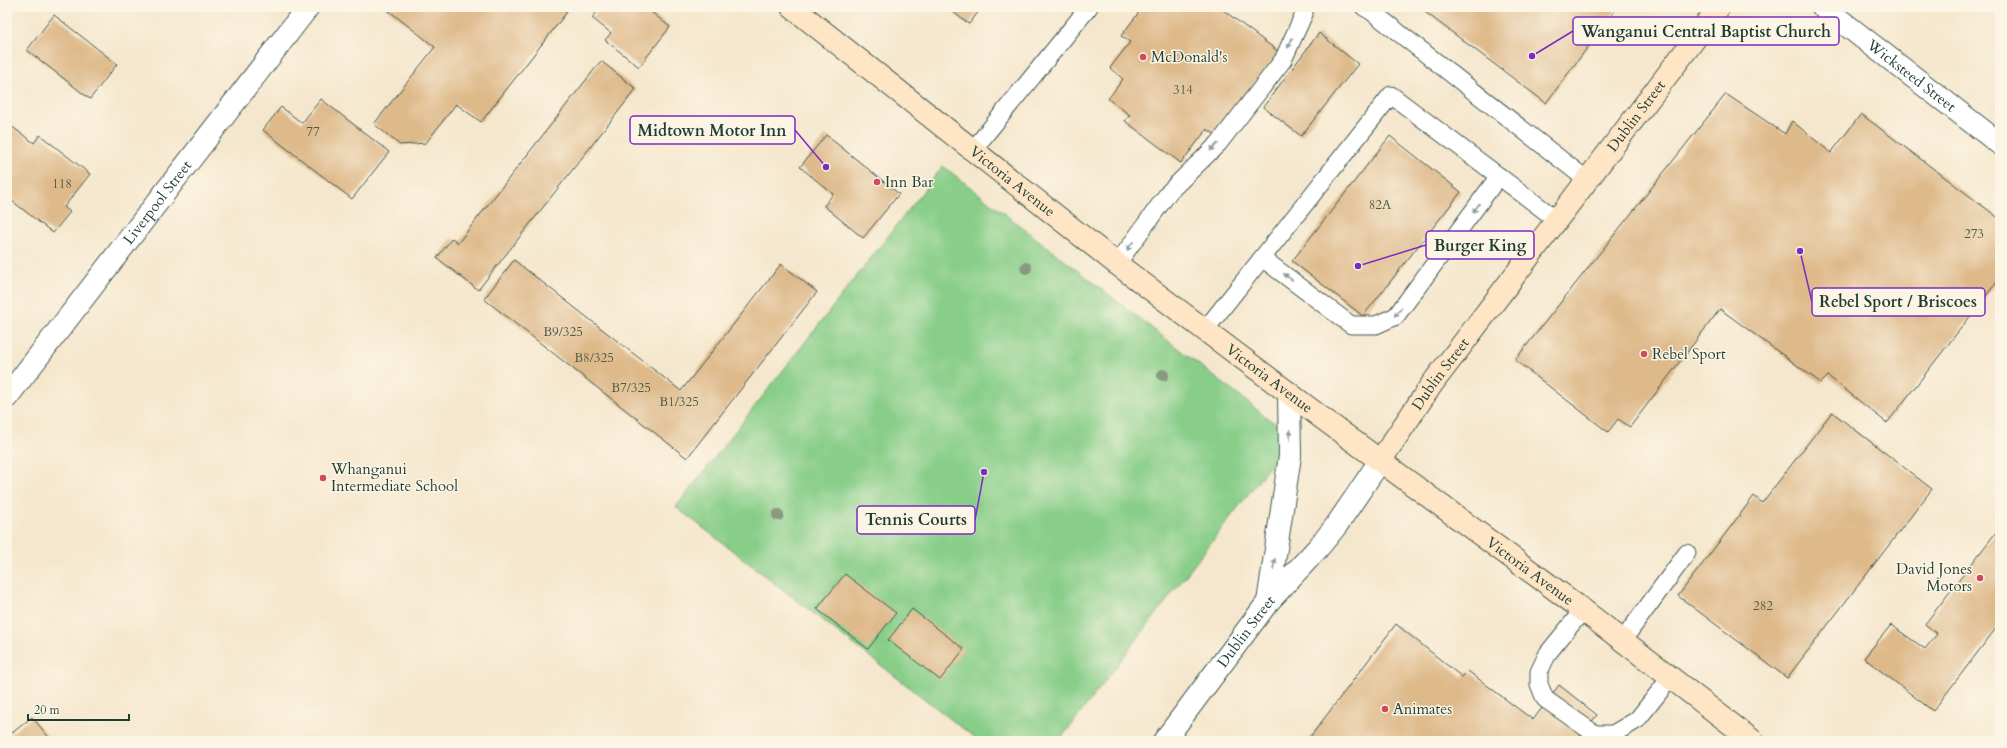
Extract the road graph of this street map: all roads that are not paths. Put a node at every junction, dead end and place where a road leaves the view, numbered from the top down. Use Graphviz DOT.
graph roads {
  1 [pos="308,7"];
  2 [pos="792,7"];
  3 [pos="1089,7"];
  4 [pos="1304,7"];
  5 [pos="1364,7"];
  6 [pos="1719,7"];
  7 [pos="1823,7"];
  8 [pos="2000,144"];
  9 [pos="973,150"];
  10 [pos="1499,176"];
  11 [pos="1587,180"];
  12 [pos="1557,220"];
  13 [pos="1262,258"];
  14 [pos="1116,264"];
  15 [pos="1205,330"];
  16 [pos="1289,393"];
  17 [pos="7,397"];
  18 [pos="1380,461"];
  19 [pos="1687,553"];
  20 [pos="1268,602"];
  21 [pos="1583,610"];
  22 [pos="1623,640"];
  23 [pos="1671,677"];
  24 [pos="1165,741"];
  25 [pos="1753,741"];
  1 -- 17 [label="street, Liverpool Street"];
  2 -- 9 [label="main road, Victoria Avenue"];
  3 -- 9 [label="lane"];
  4 -- 14 [label="lane, one-way"];
  5 -- 11 [label="lane"];
  6 -- 11 [label="main road, Dublin Street"];
  7 -- 8 [label="street, Wicksteed Street"];
  9 -- 14 [label="main road, Victoria Avenue"];
  10 -- 12 [label="lane"];
  10 -- 13 [label="lane, one-way"];
  10 -- 13 [label="lane"];
  11 -- 12 [label="main road, Dublin Street"];
  12 -- 18 [label="main road, Dublin Street"];
  13 -- 15 [label="lane"];
  14 -- 15 [label="main road, Victoria Avenue"];
  15 -- 16 [label="main road, Victoria Avenue"];
  16 -- 18 [label="main road, Victoria Avenue"];
  20 -- 16 [label="street, one-way"];
  18 -- 20 [label="street, Dublin Street"];
  18 -- 21 [label="main road, Victoria Avenue"];
  19 -- 22 [label="lane"];
  20 -- 24 [label="street, Dublin Street"];
  21 -- 22 [label="main road, Victoria Avenue"];
  21 -- 23 [label="lane"];
  22 -- 23 [label="main road, Victoria Avenue"];
  23 -- 25 [label="main road, Victoria Avenue"];
}
